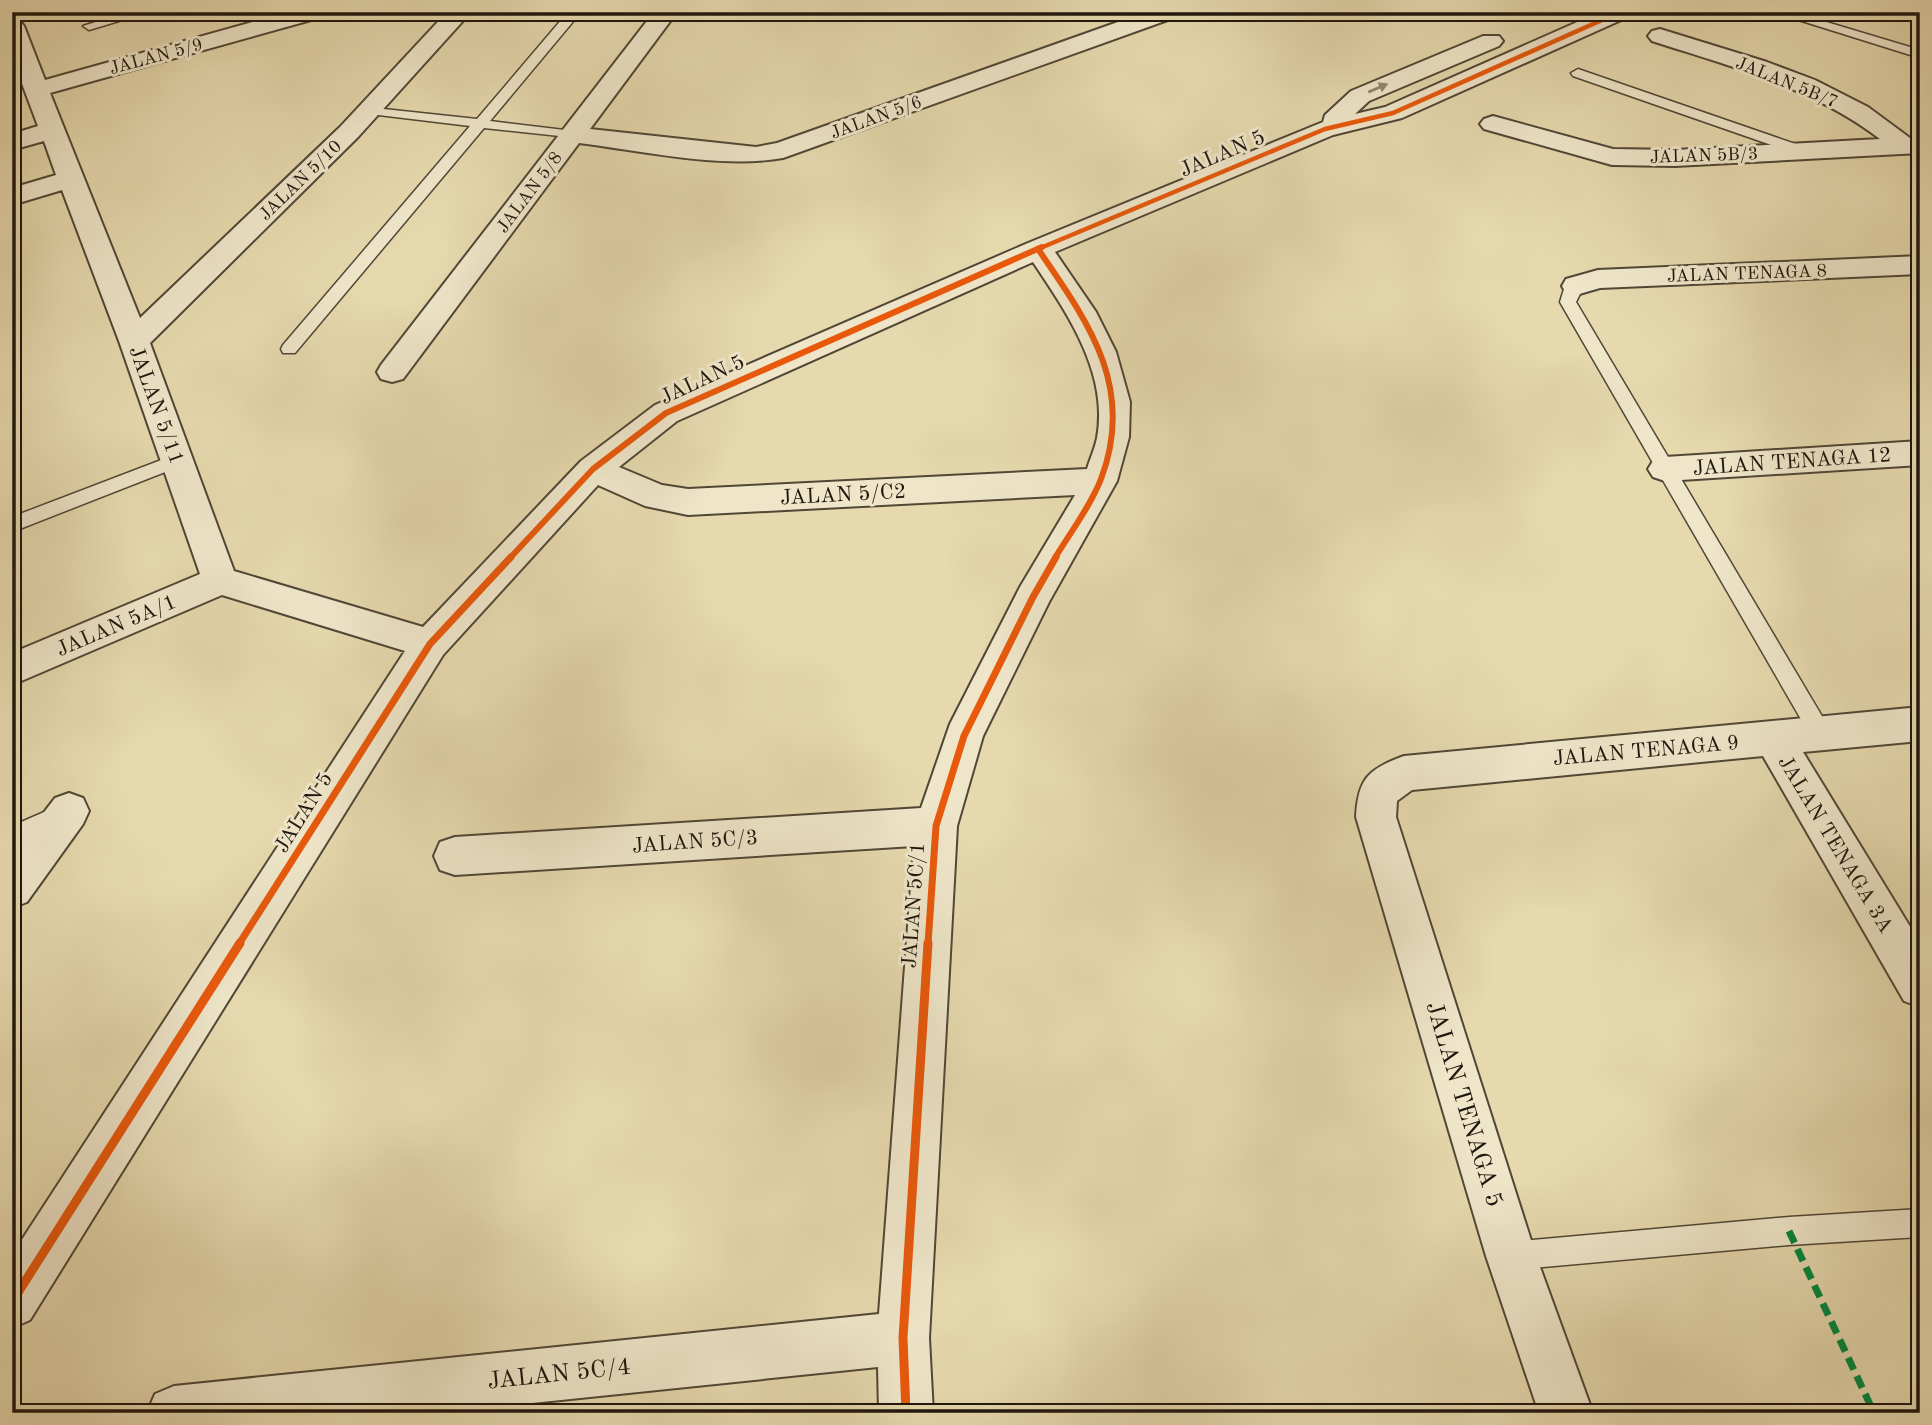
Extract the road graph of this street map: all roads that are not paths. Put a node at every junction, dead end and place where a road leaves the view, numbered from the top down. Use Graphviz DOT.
graph roads {
  1 [pos="142,12"];
  2 [pos="314,12"];
  3 [pos="460,12"];
  4 [pos="575,12"];
  5 [pos="666,12"];
  6 [pos="1168,12"];
  7 [pos="1620,12"];
  8 [pos="1779,12"];
  9 [pos="12,26"];
  10 [pos="89,26"];
  11 [pos="1511,33"];
  12 [pos="1660,36"];
  13 [pos="1920,54"];
  14 [pos="1578,73"];
  15 [pos="37,89"];
  16 [pos="370,110"];
  17 [pos="480,123"];
  18 [pos="1493,124"];
  19 [pos="1325,129"];
  20 [pos="53,130"];
  21 [pos="573,135"];
  22 [pos="12,142"];
  23 [pos="1912,146"];
  24 [pos="1802,151"];
  25 [pos="70,179"];
  26 [pos="12,197"];
  27 [pos="1038,249"];
  28 [pos="1920,265"];
  29 [pos="1576,286"];
  30 [pos="134,341"];
  31 [pos="289,349"];
  32 [pos="392,372"];
  33 [pos="1920,453"];
  34 [pos="177,460"];
  35 [pos="593,470"];
  36 [pos="1665,470"];
  37 [pos="1100,481"];
  38 [pos="12,525"];
  39 [pos="220,581"];
  40 [pos="430,644"];
  41 [pos="12,670"];
  42 [pos="1920,724"];
  43 [pos="1821,734"];
  44 [pos="1773,738"];
  45 [pos="1377,792"];
  46 [pos="68,811"];
  47 [pos="936,825"];
  48 [pos="12,837"];
  49 [pos="454,856"];
  50 [pos="12,888"];
  51 [pos="1920,985"];
  52 [pos="1920,1223"];
  53 [pos="1511,1256"];
  54 [pos="12,1302"];
  55 [pos="903,1338"];
  56 [pos="174,1413"];
  57 [pos="906,1413"];
  58 [pos="1566,1413"];
  1 -- 10 [label="lane"];
  2 -- 15 [label="street, JALAN 5/9"];
  3 -- 16 [label="street, JALAN 5/10"];
  4 -- 17 [label="lane"];
  5 -- 21 [label="street, JALAN 5/8"];
  6 -- 21 [label="street, JALAN 5/6"];
  7 -- 19 [label="street, JALAN 5"];
  8 -- 13 [label="lane"];
  9 -- 15 [label="street, JALAN 5/11"];
  19 -- 11 [label="street, JALAN 5, one-way"];
  12 -- 23 [label="street, JALAN 5B/7"];
  14 -- 24 [label="lane"];
  15 -- 20 [label="street, JALAN 5/11"];
  16 -- 17 [label="lane"];
  16 -- 30 [label="street, JALAN 5/10"];
  17 -- 21 [label="lane"];
  17 -- 31 [label="lane"];
  18 -- 24 [label="street, JALAN 5B/3"];
  19 -- 27 [label="street, JALAN 5"];
  20 -- 22 [label="street"];
  20 -- 25 [label="street, JALAN 5/11"];
  21 -- 32 [label="street, JALAN 5/8"];
  23 -- 24 [label="street, JALAN 5B/3"];
  25 -- 26 [label="street"];
  25 -- 30 [label="street, JALAN 5/11"];
  27 -- 35 [label="street, JALAN 5"];
  27 -- 37 [label="street, JALAN 5C/1"];
  28 -- 29 [label="street, JALAN TENAGA 8"];
  29 -- 36 [label="lane"];
  30 -- 34 [label="street, JALAN 5/11"];
  33 -- 36 [label="street, JALAN TENAGA 12"];
  34 -- 38 [label="lane"];
  34 -- 39 [label="street, JALAN 5/11"];
  35 -- 37 [label="street, JALAN 5/C2"];
  35 -- 40 [label="street, JALAN 5"];
  36 -- 43 [label="lane"];
  37 -- 47 [label="street, JALAN 5C/1"];
  39 -- 40 [label="street"];
  39 -- 41 [label="street, JALAN 5A/1"];
  40 -- 54 [label="street, JALAN 5"];
  42 -- 43 [label="street, JALAN TENAGA 9"];
  43 -- 44 [label="street, JALAN TENAGA 9"];
  44 -- 45 [label="street, JALAN TENAGA 9"];
  44 -- 51 [label="street, JALAN TENAGA 3A"];
  45 -- 53 [label="street, JALAN TENAGA 5"];
  46 -- 48 [label="lane"];
  46 -- 50 [label="street"];
  47 -- 49 [label="street, JALAN 5C/3"];
  47 -- 55 [label="street, JALAN 5C/1"];
  52 -- 53 [label="lane"];
  53 -- 58 [label="street, JALAN TENAGA 5"];
  55 -- 56 [label="street, JALAN 5C/4"];
  55 -- 57 [label="street, JALAN 5C/1"];
}
